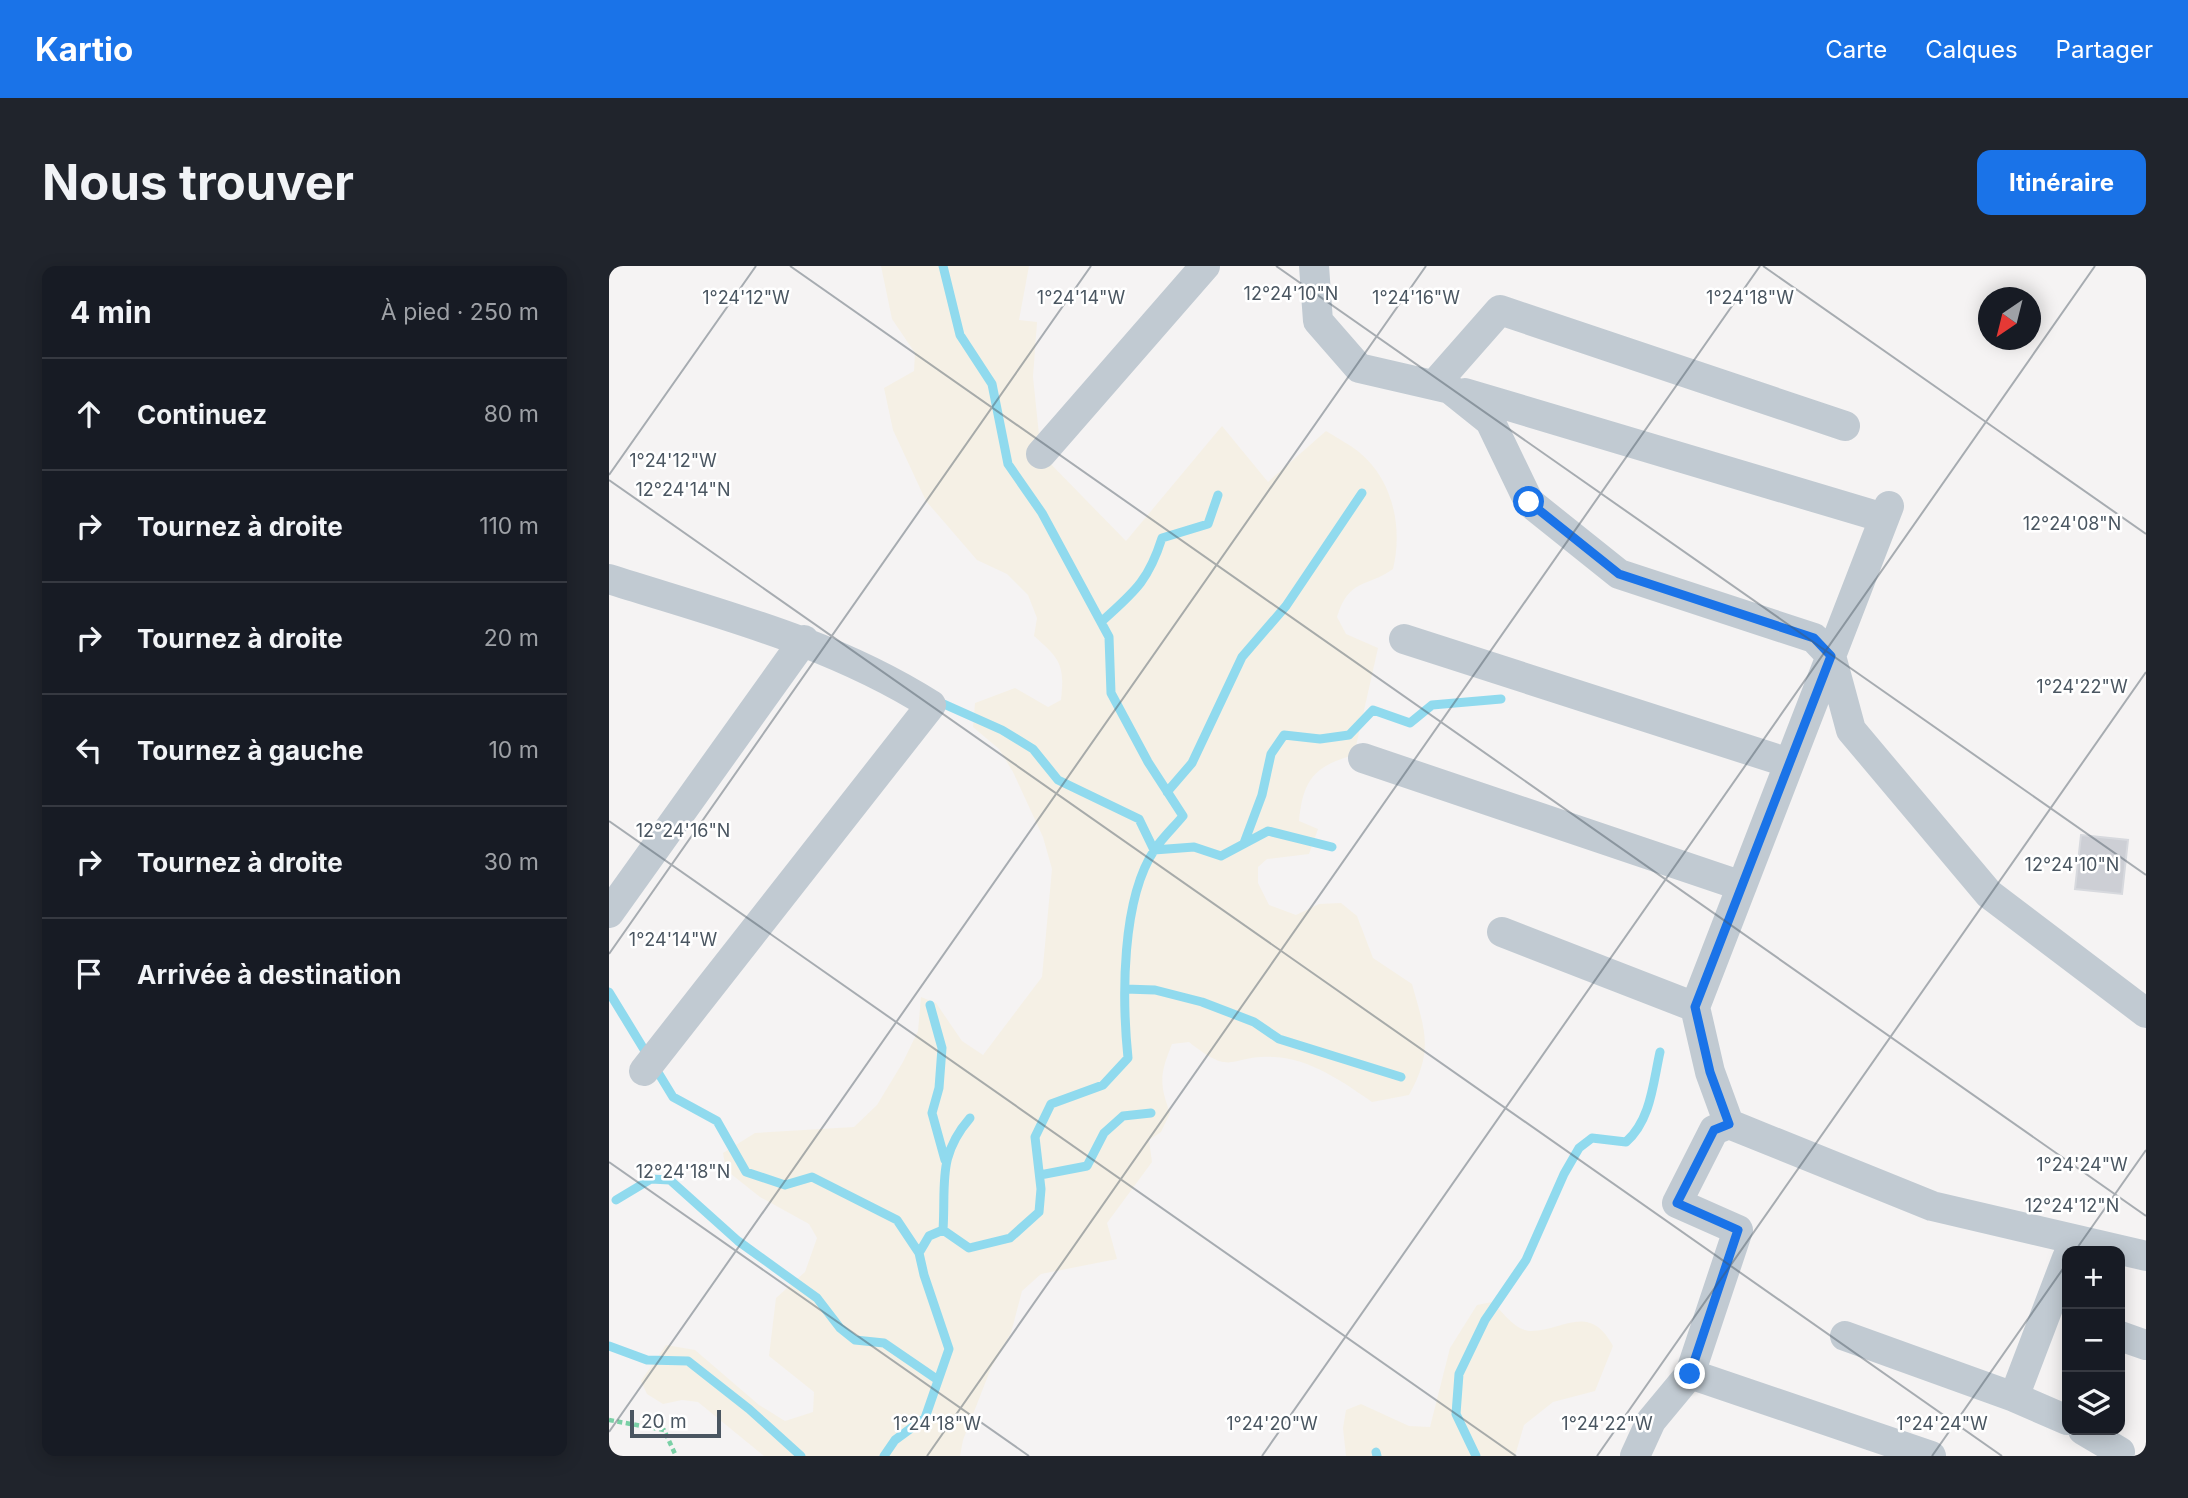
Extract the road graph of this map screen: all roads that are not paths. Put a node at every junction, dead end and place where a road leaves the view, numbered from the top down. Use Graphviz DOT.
graph roads {
  1 [pos="1205,266"];
  2 [pos="1314,266"];
  3 [pos="1442,387"];
  4 [pos="1845,426"];
  5 [pos="1041,454"];
  6 [pos="609,579"];
  7 [pos="1404,639"];
  8 [pos="804,640"];
  9 [pos="1831,656"];
  10 [pos="1363,758"];
  11 [pos="1789,763"];
  12 [pos="1741,886"];
  13 [pos="609,913"];
  14 [pos="1503,932"];
  15 [pos="1695,1007"];
  16 [pos="2146,1013"];
  17 [pos="644,1071"];
  18 [pos="1729,1124"];
  19 [pos="2062,1247"];
  20 [pos="2125,1254"];
  21 [pos="2146,1256"];
  22 [pos="2062,1291"];
  23 [pos="2057,1316"];
  24 [pos="1845,1336"];
  25 [pos="2125,1338"];
  26 [pos="2146,1345"];
  27 [pos="1690,1374"];
  28 [pos="2014,1397"];
  29 [pos="2062,1418"];
  30 [pos="2091,1435"];
  31 [pos="2120,1452"];
  32 [pos="1636,1456"];
  33 [pos="1931,1456"];
  1 -- 5 [label="street"];
  2 -- 3 [label="street"];
  3 -- 4 [label="street"];
  3 -- 9 [label="street"];
  3 -- 9 [label="street"];
  6 -- 8 [label="street"];
  7 -- 11 [label="street"];
  8 -- 13 [label="street"];
  8 -- 17 [label="street"];
  9 -- 11 [label="street"];
  9 -- 16 [label="street"];
  10 -- 12 [label="street"];
  11 -- 12 [label="street"];
  12 -- 15 [label="street"];
  14 -- 15 [label="street"];
  15 -- 18 [label="street"];
  18 -- 19 [label="street"];
  18 -- 27 [label="street"];
  20 -- 21 [label="street"];
  22 -- 23 [label="street"];
  23 -- 28 [label="street"];
  24 -- 28 [label="street"];
  25 -- 26 [label="street"];
  27 -- 32 [label="street"];
  27 -- 33 [label="street"];
  28 -- 29 [label="street"];
  30 -- 31 [label="street"];
}
